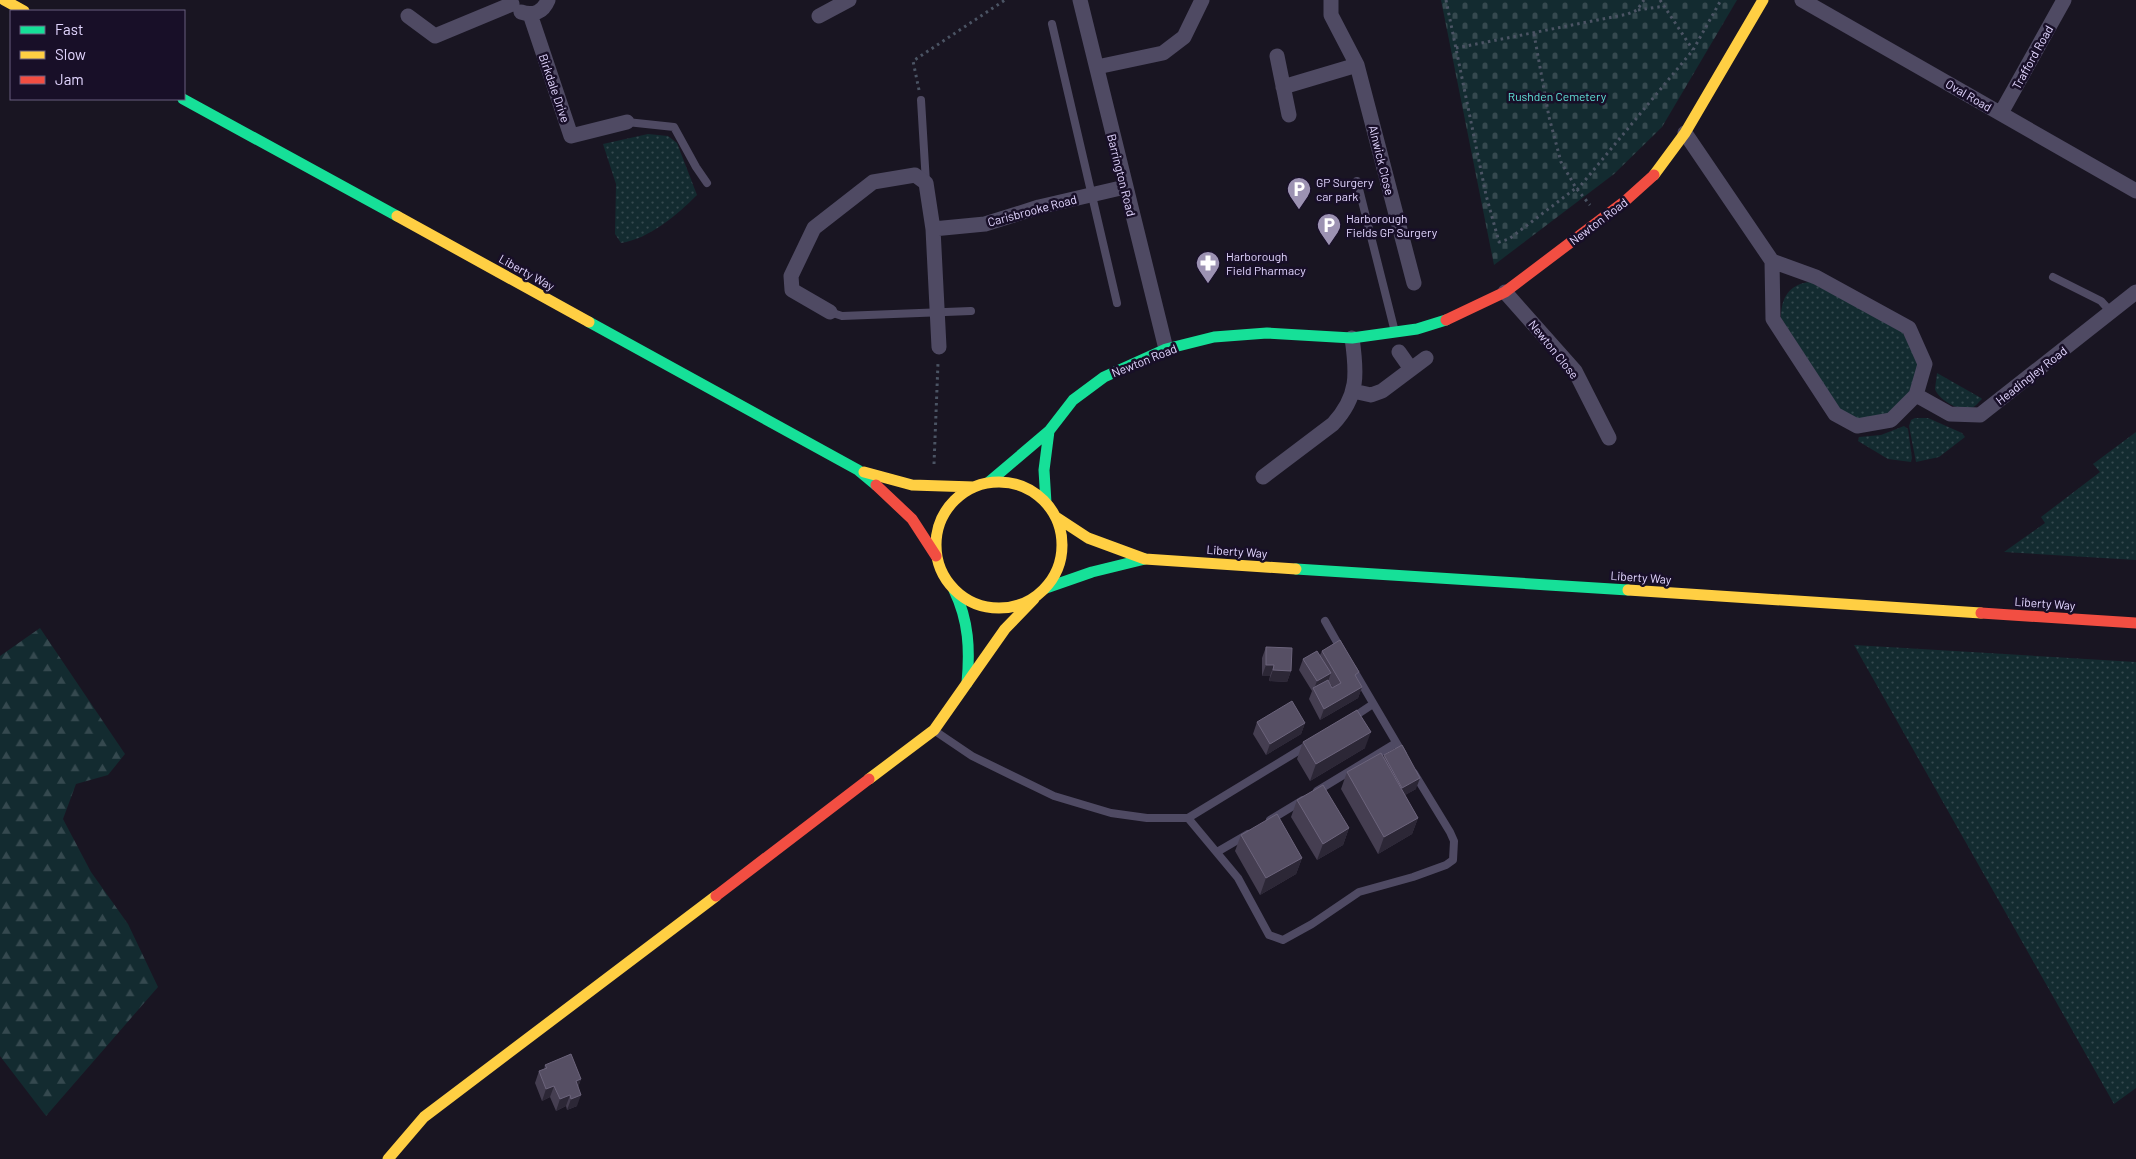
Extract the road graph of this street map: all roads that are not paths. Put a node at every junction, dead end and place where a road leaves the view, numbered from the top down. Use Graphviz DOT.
graph roads {
  1 [pos="4,0"];
  2 [pos="548,0"];
  3 [pos="849,0"];
  4 [pos="1080,0"];
  5 [pos="1202,0"];
  6 [pos="1331,0"];
  7 [pos="1763,0"];
  8 [pos="1802,0"];
  9 [pos="2064,0"];
  10 [pos="512,2"];
  11 [pos="22,10"];
  12 [pos="530,14"];
  13 [pos="408,16"];
  14 [pos="819,16"];
  15 [pos="1052,24"];
  16 [pos="1277,56"];
  17 [pos="1357,65"];
  18 [pos="1096,67"];
  19 [pos="1283,87"];
  20 [pos="185,100"];
  21 [pos="921,100"];
  22 [pos="2001,113"];
  23 [pos="1289,115"];
  24 [pos="627,122"];
  25 [pos="1685,133"];
  26 [pos="1357,181"];
  27 [pos="708,183"];
  28 [pos="926,183"];
  29 [pos="1125,186"];
  30 [pos="2136,191"];
  31 [pos="1092,194"];
  32 [pos="933,229"];
  33 [pos="1772,261"];
  34 [pos="2053,277"];
  35 [pos="1414,283"];
  36 [pos="1505,292"];
  37 [pos="2136,292"];
  38 [pos="1117,303"];
  39 [pos="971,311"];
  40 [pos="830,312"];
  41 [pos="937,312"];
  42 [pos="2111,312"];
  43 [pos="1395,333"];
  44 [pos="1352,338"];
  45 [pos="939,348"];
  46 [pos="1166,349"];
  47 [pos="1399,352"];
  48 [pos="1426,358"];
  49 [pos="1411,369"];
  50 [pos="1353,391"];
  51 [pos="1916,395"];
  52 [pos="1049,431"];
  53 [pos="1609,438"];
  54 [pos="858,470"];
  55 [pos="1263,477"];
  56 [pos="989,482"];
  57 [pos="974,487"];
  58 [pos="1046,503"];
  59 [pos="1056,517"];
  60 [pos="936,556"];
  61 [pos="1145,559"];
  62 [pos="1046,588"];
  63 [pos="954,590"];
  64 [pos="1034,599"];
  65 [pos="1325,621"];
  66 [pos="2136,623"];
  67 [pos="967,684"];
  68 [pos="1373,704"];
  69 [pos="1348,720"];
  70 [pos="934,730"];
  71 [pos="1314,740"];
  72 [pos="1396,743"];
  73 [pos="1406,759"];
  74 [pos="1410,767"];
  75 [pos="1188,818"];
  76 [pos="1217,852"];
  77 [pos="388,1159"];
  1 -- 11 [label="main road"];
  2 -- 12 [label="street"];
  3 -- 14 [label="street"];
  4 -- 18 [label="street, Barrington Road"];
  5 -- 18 [label="street"];
  6 -- 17 [label="street, Alnwick Close"];
  7 -- 25 [label="main road, Newton Road"];
  8 -- 22 [label="street, Oval Road"];
  9 -- 22 [label="street, Trafford Road"];
  10 -- 12 [label="street"];
  10 -- 13 [label="street"];
  12 -- 24 [label="street, Birkdale Drive"];
  15 -- 31 [label="lane, Carisbrooke Road"];
  16 -- 19 [label="street"];
  17 -- 19 [label="street"];
  17 -- 35 [label="street, Alnwick Close"];
  18 -- 29 [label="street, Barrington Road"];
  19 -- 23 [label="street"];
  20 -- 54 [label="main road, Liberty Way"];
  21 -- 28 [label="lane"];
  22 -- 30 [label="street, Oval Road"];
  24 -- 27 [label="lane"];
  25 -- 33 [label="street"];
  25 -- 36 [label="main road, Newton Road"];
  26 -- 43 [label="lane"];
  28 -- 32 [label="street"];
  28 -- 40 [label="street"];
  29 -- 31 [label="street, Carisbrooke Road"];
  29 -- 46 [label="street, Barrington Road"];
  31 -- 32 [label="street, Carisbrooke Road"];
  31 -- 38 [label="lane, Carisbrooke Road"];
  32 -- 41 [label="street"];
  33 -- 51 [label="street"];
  33 -- 51 [label="street"];
  34 -- 42 [label="lane"];
  36 -- 43 [label="main road, Newton Road"];
  36 -- 53 [label="street, Newton Close"];
  37 -- 42 [label="street, Headingley Road"];
  39 -- 41 [label="lane"];
  40 -- 41 [label="lane"];
  41 -- 45 [label="street"];
  42 -- 51 [label="street, Headingley Road"];
  43 -- 44 [label="main road, Newton Road"];
  44 -- 46 [label="main road, Newton Road"];
  44 -- 50 [label="street"];
  46 -- 52 [label="main road, Newton Road"];
  47 -- 49 [label="street"];
  48 -- 49 [label="street"];
  49 -- 50 [label="street"];
  50 -- 55 [label="street"];
  52 -- 56 [label="main road, Newton Road"];
  52 -- 58 [label="main road"];
  54 -- 57 [label="main road, Liberty Way"];
  54 -- 60 [label="main road, Liberty Way"];
  56 -- 57 [label="main road"];
  56 -- 58 [label="main road"];
  57 -- 60 [label="main road"];
  58 -- 59 [label="main road"];
  59 -- 61 [label="main road, Liberty Way"];
  59 -- 62 [label="main road"];
  60 -- 63 [label="main road"];
  61 -- 62 [label="main road, Liberty Way"];
  61 -- 66 [label="main road, Liberty Way"];
  62 -- 64 [label="main road"];
  63 -- 64 [label="main road"];
  63 -- 67 [label="main road"];
  64 -- 67 [label="main road"];
  65 -- 68 [label="lane"];
  67 -- 70 [label="main road"];
  68 -- 69 [label="lane"];
  68 -- 72 [label="lane"];
  70 -- 75 [label="lane"];
  70 -- 77 [label="main road"];
  71 -- 75 [label="lane"];
  72 -- 73 [label="lane"];
  72 -- 76 [label="lane"];
  74 -- 76 [label="lane"];
  75 -- 76 [label="lane"];
}
